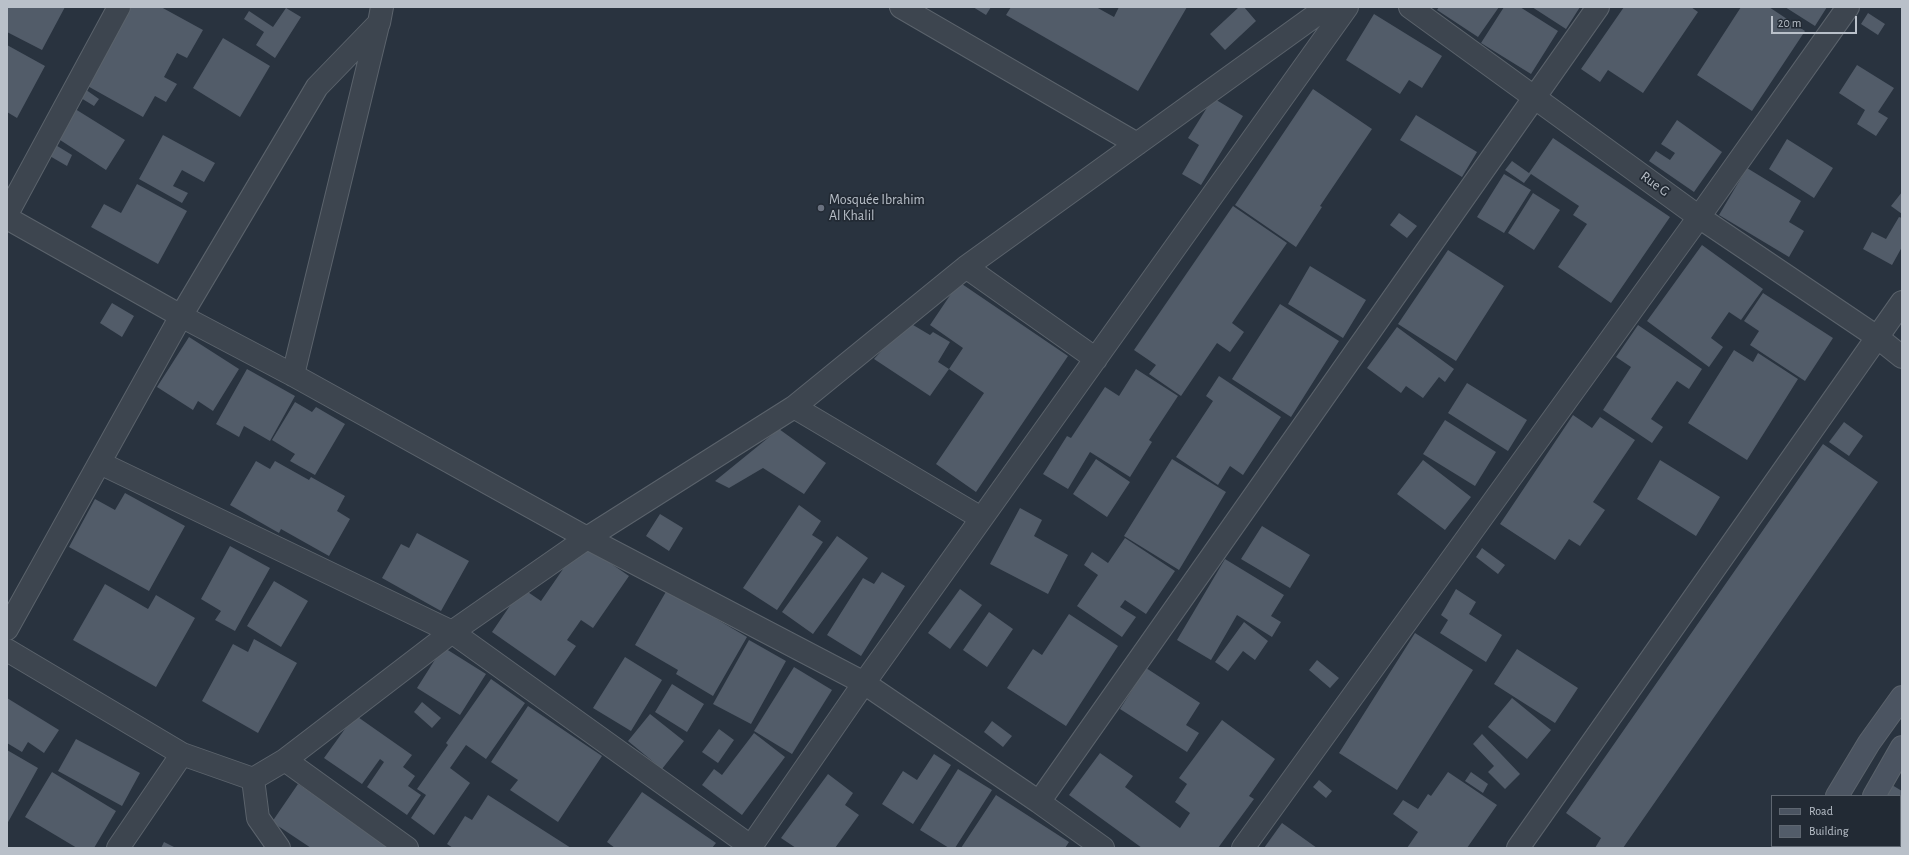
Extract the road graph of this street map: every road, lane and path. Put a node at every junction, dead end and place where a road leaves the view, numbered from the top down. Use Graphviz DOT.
graph roads {
  1 [pos="119,7"];
  2 [pos="901,7"];
  3 [pos="1327,7"];
  4 [pos="1347,7"];
  5 [pos="1410,7"];
  6 [pos="1598,7"];
  7 [pos="1848,7"];
  8 [pos="380,15"];
  9 [pos="1534,96"];
  10 [pos="1138,144"];
  11 [pos="7,214"];
  12 [pos="1699,217"];
  13 [pos="7,218"];
  14 [pos="966,267"];
  15 [pos="1902,302"];
  16 [pos="181,316"];
  17 [pos="1877,337"];
  18 [pos="1902,357"];
  19 [pos="1096,359"];
  20 [pos="293,375"];
  21 [pos="794,407"];
  22 [pos="100,463"];
  23 [pos="981,518"];
  24 [pos="587,538"];
  25 [pos="7,628"];
  26 [pos="452,632"];
  27 [pos="7,650"];
  28 [pos="864,684"];
  29 [pos="1902,697"];
  30 [pos="1902,747"];
  31 [pos="182,754"];
  32 [pos="286,760"];
  33 [pos="253,779"];
  34 [pos="1838,795"];
  35 [pos="1875,795"];
  36 [pos="1039,802"];
  37 [pos="751,847"];
  38 [pos="118,848"];
  39 [pos="279,848"];
  40 [pos="406,848"];
  41 [pos="1102,848"];
  42 [pos="1242,848"];
  43 [pos="1518,848"];
  1 -- 11 [label="street"];
  2 -- 10 [label="street"];
  3 -- 10 [label="street"];
  4 -- 19 [label="street"];
  5 -- 9 [label="street, Rue G"];
  6 -- 9 [label="street"];
  7 -- 12 [label="street"];
  8 -- 16 [label="street"];
  8 -- 20 [label="street"];
  9 -- 12 [label="street, Rue G"];
  9 -- 36 [label="street"];
  10 -- 14 [label="street"];
  12 -- 17 [label="street, Rue G"];
  12 -- 42 [label="street"];
  13 -- 16 [label="street"];
  14 -- 19 [label="street"];
  14 -- 21 [label="street"];
  15 -- 17 [label="street"];
  16 -- 20 [label="street"];
  16 -- 22 [label="street"];
  17 -- 18 [label="street, Rue G"];
  17 -- 43 [label="street"];
  19 -- 23 [label="street"];
  20 -- 24 [label="street"];
  21 -- 23 [label="street"];
  21 -- 24 [label="street"];
  22 -- 25 [label="street"];
  22 -- 26 [label="street"];
  23 -- 28 [label="street"];
  24 -- 26 [label="street"];
  24 -- 28 [label="street"];
  26 -- 32 [label="street"];
  26 -- 37 [label="street"];
  27 -- 31 [label="street"];
  28 -- 36 [label="street"];
  28 -- 37 [label="street"];
  29 -- 34 [label="main road"];
  30 -- 35 [label="main road"];
  31 -- 33 [label="street"];
  31 -- 38 [label="street"];
  32 -- 33 [label="street"];
  32 -- 40 [label="street"];
  33 -- 39 [label="street"];
  36 -- 41 [label="street"];
}
